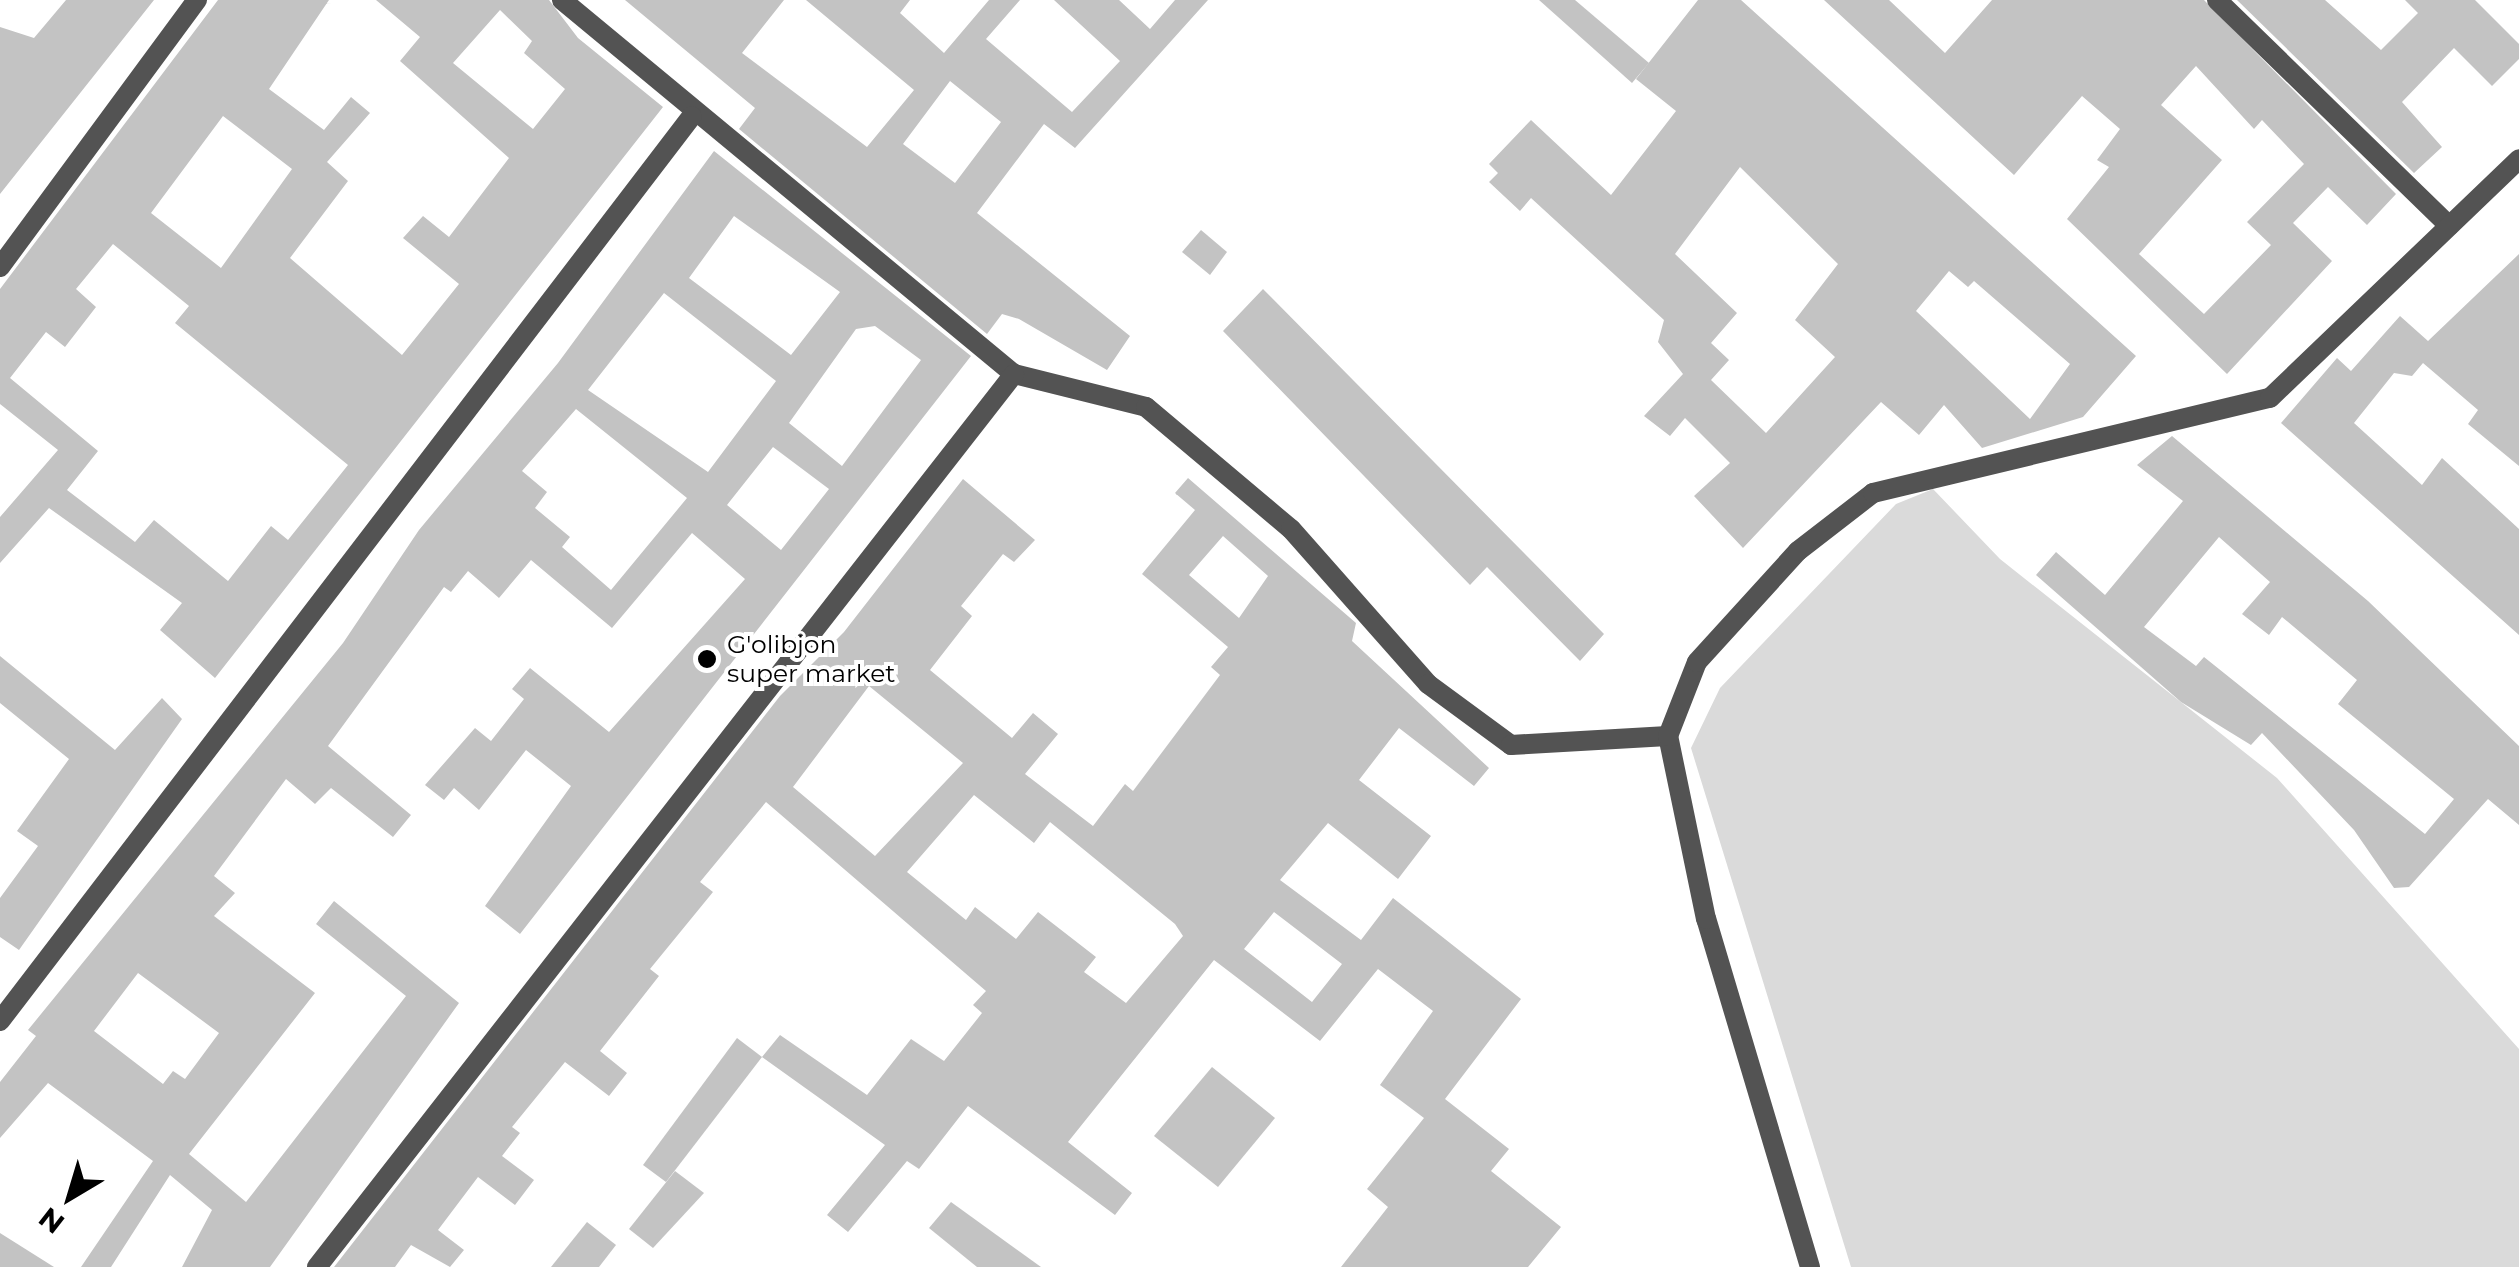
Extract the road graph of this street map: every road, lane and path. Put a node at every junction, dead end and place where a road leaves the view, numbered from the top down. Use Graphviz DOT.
graph roads {
  1 [pos="197,0"];
  2 [pos="562,0"];
  3 [pos="2217,0"];
  4 [pos="692,116"];
  5 [pos="2519,159"];
  6 [pos="2448,226"];
  7 [pos="0,268"];
  8 [pos="1014,374"];
  9 [pos="1668,736"];
  10 [pos="0,1021"];
  11 [pos="317,1267"];
  12 [pos="1810,1267"];
  1 -- 7 [label="street"];
  2 -- 4 [label="street"];
  3 -- 6 [label="street"];
  4 -- 8 [label="street"];
  4 -- 10 [label="street"];
  5 -- 6 [label="street"];
  6 -- 9 [label="street"];
  8 -- 9 [label="street"];
  8 -- 11 [label="street"];
  9 -- 12 [label="street"];
}
